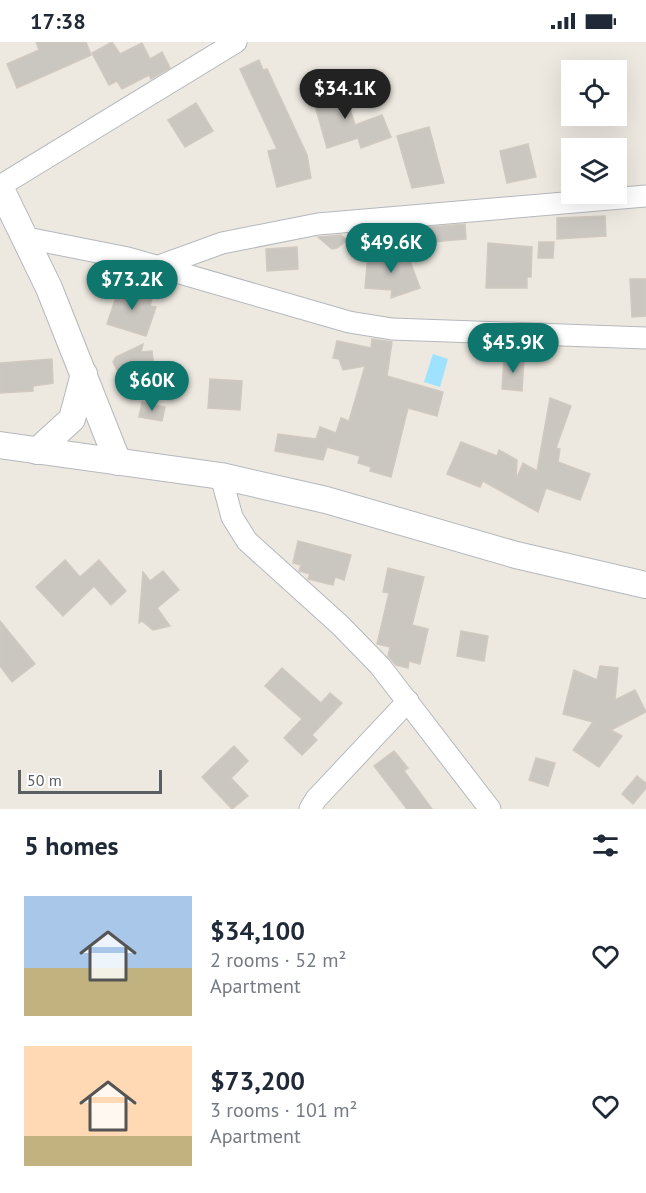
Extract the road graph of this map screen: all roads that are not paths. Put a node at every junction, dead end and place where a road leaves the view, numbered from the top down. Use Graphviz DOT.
graph roads {
  1 [pos="236,42"];
  2 [pos="0,186"];
  3 [pos="646,196"];
  4 [pos="27,238"];
  5 [pos="159,266"];
  6 [pos="646,338"];
  7 [pos="84,374"];
  8 [pos="0,445"];
  9 [pos="37,451"];
  10 [pos="118,462"];
  11 [pos="220,476"];
  12 [pos="646,585"];
  13 [pos="408,701"];
  14 [pos="310,809"];
  15 [pos="489,809"];
  1 -- 2 [label="street"];
  2 -- 4 [label="street"];
  3 -- 5 [label="street"];
  4 -- 5 [label="street"];
  4 -- 7 [label="street"];
  5 -- 6 [label="street"];
  7 -- 9 [label="street"];
  7 -- 10 [label="street"];
  8 -- 9 [label="street"];
  9 -- 10 [label="street"];
  10 -- 11 [label="street"];
  11 -- 12 [label="street"];
  11 -- 13 [label="street"];
  13 -- 14 [label="street"];
  13 -- 15 [label="street"];
}
